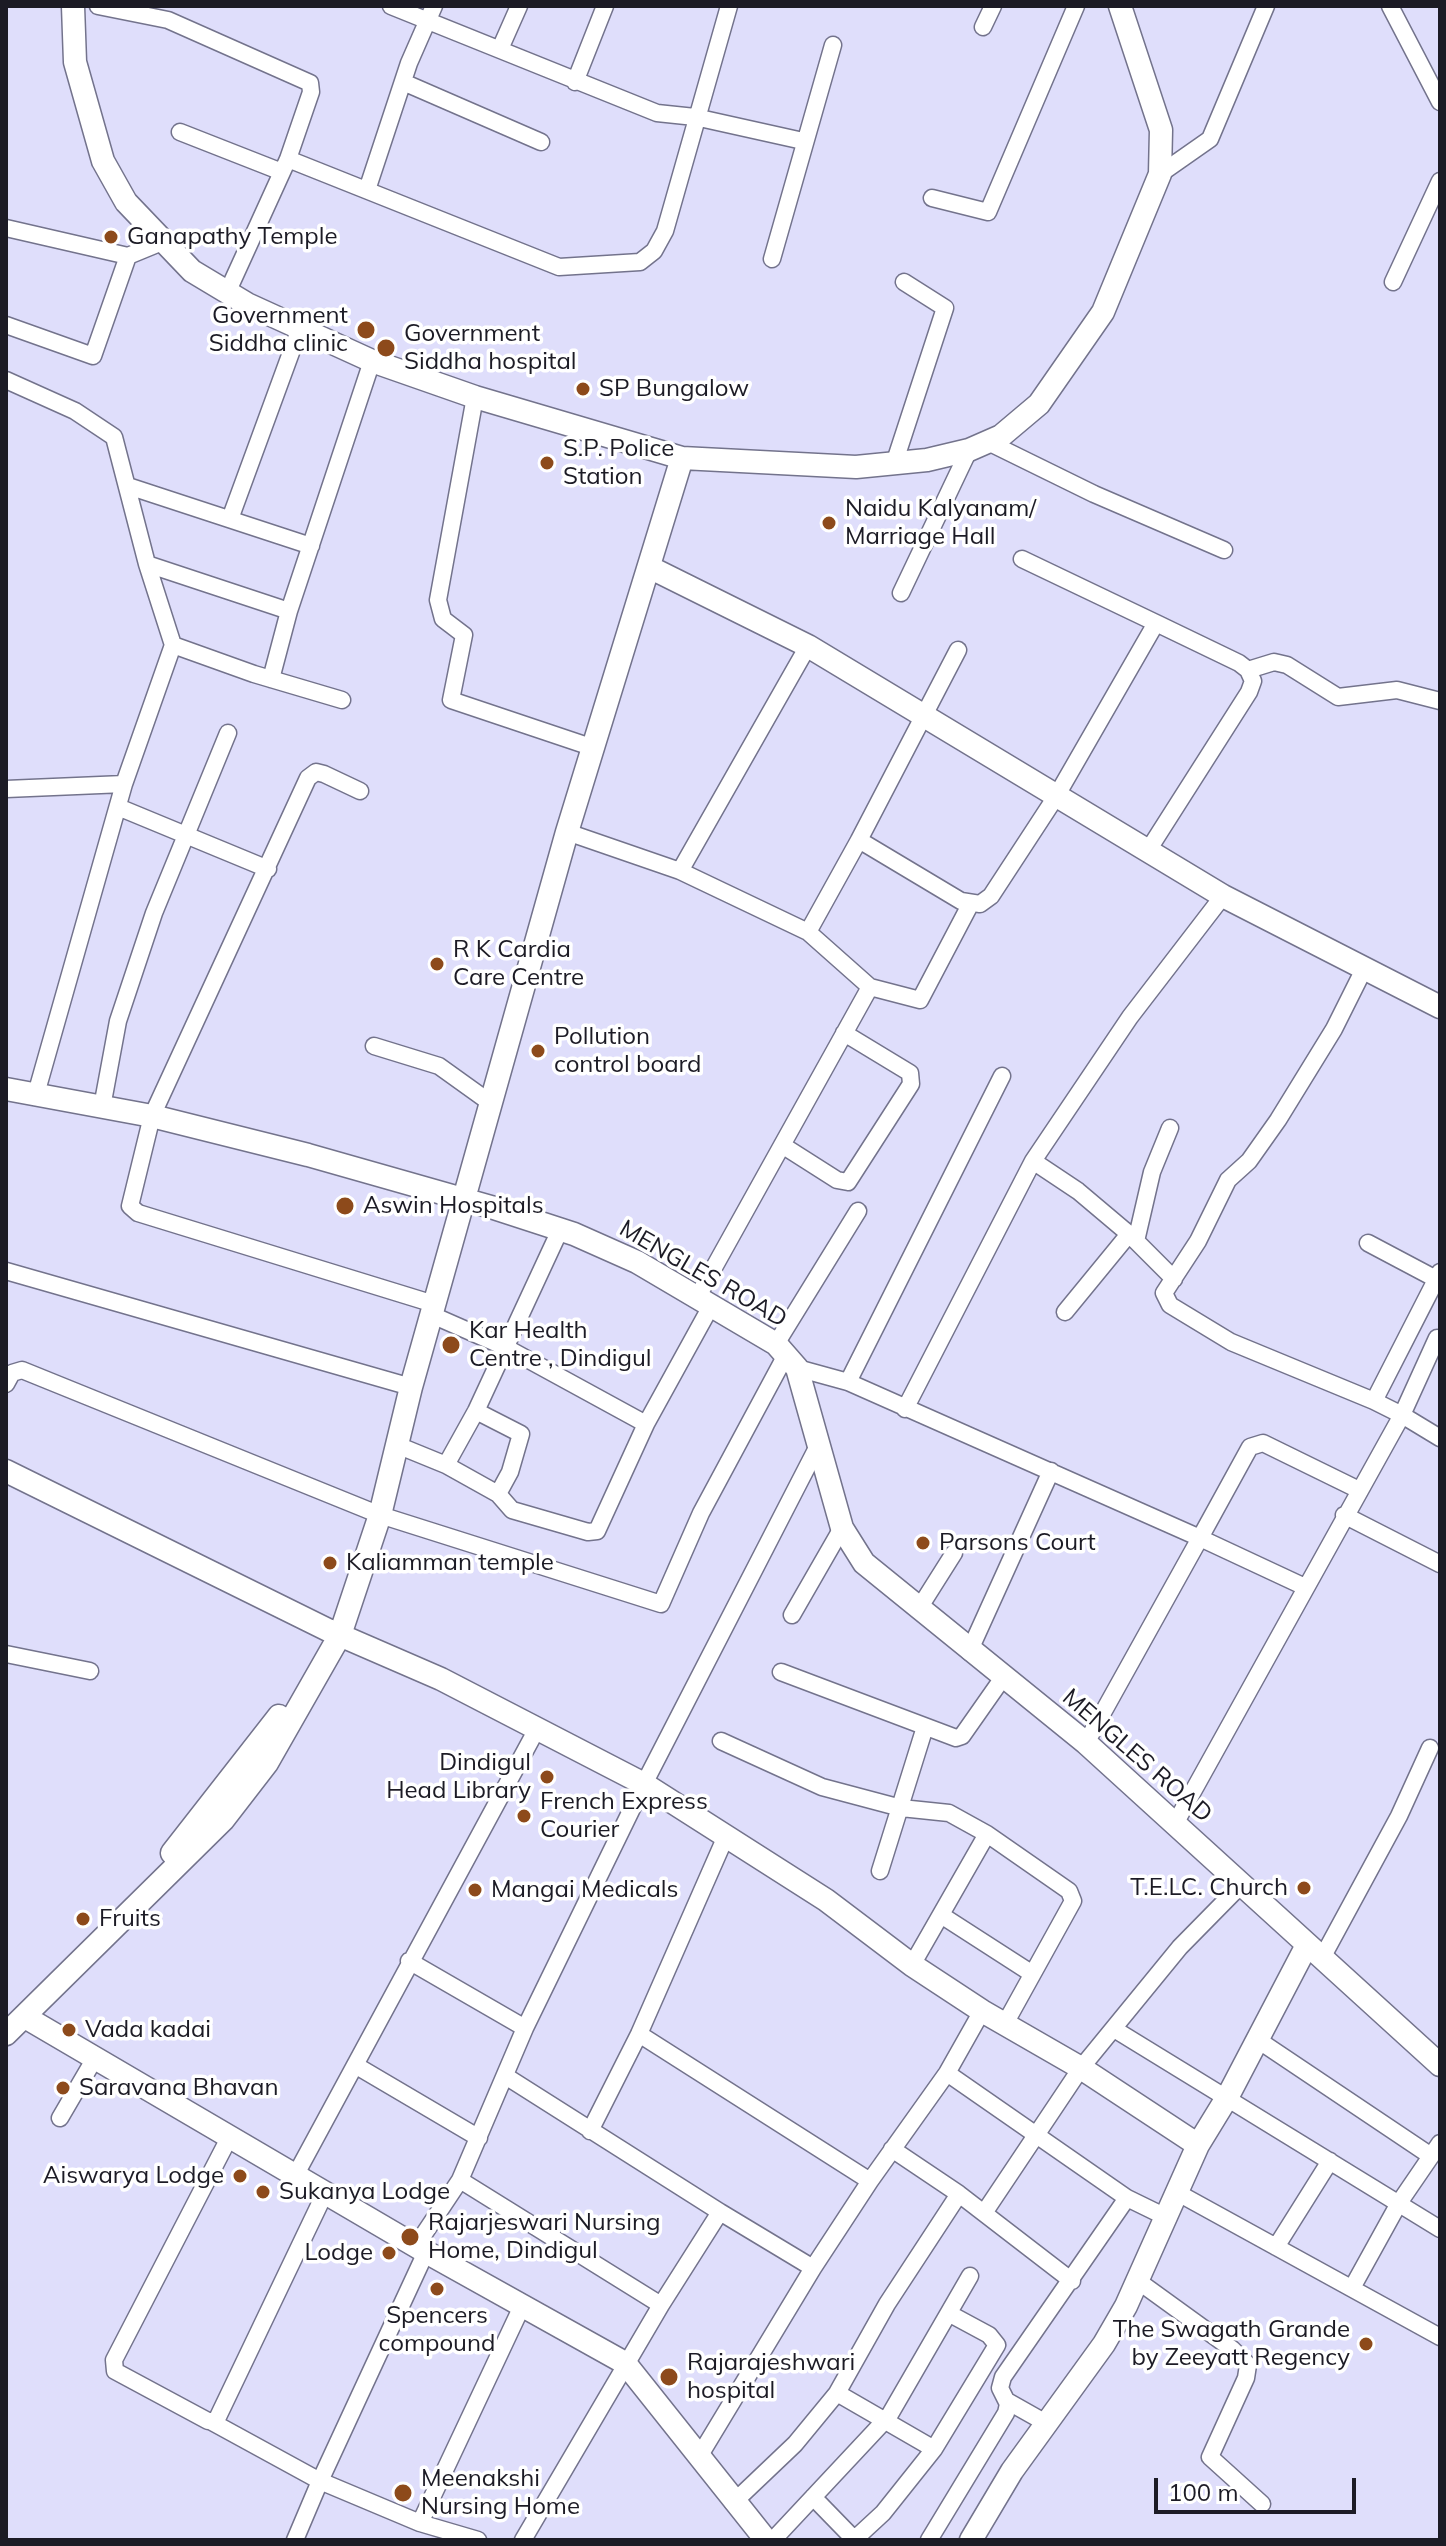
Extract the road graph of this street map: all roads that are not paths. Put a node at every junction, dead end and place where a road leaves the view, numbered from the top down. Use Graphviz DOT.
graph roads {
  1 [pos="73,6"];
  2 [pos="98,6"];
  3 [pos="391,6"];
  4 [pos="434,6"];
  5 [pos="519,6"];
  6 [pos="605,6"];
  7 [pos="729,6"];
  8 [pos="993,6"];
  9 [pos="1076,6"];
  10 [pos="1266,6"];
  11 [pos="1390,6"];
  12 [pos="1124,8"];
  13 [pos="426,22"];
  14 [pos="983,27"];
  15 [pos="833,45"];
  16 [pos="500,49"];
  17 [pos="403,82"];
  18 [pos="575,82"];
  19 [pos="1440,102"];
  20 [pos="695,117"];
  21 [pos="180,132"];
  22 [pos="803,141"];
  23 [pos="541,142"];
  24 [pos="285,166"];
  25 [pos="1160,174"];
  26 [pos="1440,181"];
  27 [pos="367,190"];
  28 [pos="932,198"];
  29 [pos="6,228"];
  30 [pos="162,242"];
  31 [pos="128,256"];
  32 [pos="772,259"];
  33 [pos="904,282"];
  34 [pos="1393,282"];
  35 [pos="227,293"];
  36 [pos="6,325"];
  37 [pos="300,328"];
  38 [pos="372,361"];
  39 [pos="6,380"];
  40 [pos="475,397"];
  41 [pos="977,446"];
  42 [pos="682,458"];
  43 [pos="894,464"];
  44 [pos="128,486"];
  45 [pos="230,519"];
  46 [pos="311,546"];
  47 [pos="1224,550"];
  48 [pos="1022,559"];
  49 [pos="147,564"];
  50 [pos="651,568"];
  51 [pos="901,593"];
  52 [pos="289,611"];
  53 [pos="1156,623"];
  54 [pos="173,645"];
  55 [pos="808,646"];
  56 [pos="958,650"];
  57 [pos="1248,670"];
  58 [pos="271,679"];
  59 [pos="342,700"];
  60 [pos="1440,701"];
  61 [pos="926,715"];
  62 [pos="228,733"];
  63 [pos="594,748"];
  64 [pos="124,784"];
  65 [pos="6,789"];
  66 [pos="360,791"];
  67 [pos="1057,795"];
  68 [pos="118,807"];
  69 [pos="567,832"];
  70 [pos="186,834"];
  71 [pos="859,840"];
  72 [pos="1149,849"];
  73 [pos="268,869"];
  74 [pos="680,871"];
  75 [pos="1223,896"];
  76 [pos="971,903"];
  77 [pos="808,932"];
  78 [pos="1365,967"];
  79 [pos="870,987"];
  80 [pos="1440,1007"];
  81 [pos="844,1033"];
  82 [pos="374,1046"];
  83 [pos="1002,1076"];
  84 [pos="6,1089"];
  85 [pos="36,1094"];
  86 [pos="492,1104"];
  87 [pos="102,1107"];
  88 [pos="152,1116"];
  89 [pos="1170,1128"];
  90 [pos="782,1145"];
  91 [pos="1033,1161"];
  92 [pos="465,1202"];
  93 [pos="858,1211"];
  94 [pos="560,1230"];
  95 [pos="1132,1237"];
  96 [pos="1368,1243"];
  97 [pos="6,1271"];
  98 [pos="1438,1275"];
  99 [pos="1174,1279"];
  100 [pos="704,1302"];
  101 [pos="433,1309"];
  102 [pos="1065,1312"];
  103 [pos="1413,1320"];
  104 [pos="1438,1339"];
  105 [pos="505,1347"];
  106 [pos="786,1355"];
  107 [pos="848,1382"];
  108 [pos="6,1384"];
  109 [pos="411,1387"];
  110 [pos="1374,1401"];
  111 [pos="905,1409"];
  112 [pos="476,1411"];
  113 [pos="1402,1415"];
  114 [pos="646,1424"];
  115 [pos="1440,1438"];
  116 [pos="820,1442"];
  117 [pos="397,1445"];
  118 [pos="446,1465"];
  119 [pos="6,1471"];
  120 [pos="1051,1471"];
  121 [pos="1359,1490"];
  122 [pos="498,1494"];
  123 [pos="380,1515"];
  124 [pos="1344,1515"];
  125 [pos="842,1528"];
  126 [pos="1200,1538"];
  127 [pos="954,1553"];
  128 [pos="1440,1564"];
  129 [pos="1305,1587"];
  130 [pos="918,1610"];
  131 [pos="792,1615"];
  132 [pos="337,1627"];
  133 [pos="969,1652"];
  134 [pos="6,1654"];
  135 [pos="90,1671"];
  136 [pos="781,1672"];
  137 [pos="1002,1679"];
  138 [pos="538,1727"];
  139 [pos="925,1727"];
  140 [pos="721,1741"];
  141 [pos="1086,1743"];
  142 [pos="1430,1748"];
  143 [pos="644,1784"];
  144 [pos="901,1808"];
  145 [pos="1176,1822"];
  146 [pos="987,1834"];
  147 [pos="726,1836"];
  148 [pos="880,1871"];
  149 [pos="1242,1884"];
  150 [pos="941,1915"];
  151 [pos="1314,1952"];
  152 [pos="409,1961"];
  153 [pos="912,1965"];
  154 [pos="1031,1973"];
  155 [pos="982,2011"];
  156 [pos="16,2016"];
  157 [pos="1006,2022"];
  158 [pos="525,2028"];
  159 [pos="1114,2029"];
  160 [pos="6,2034"];
  161 [pos="639,2034"];
  162 [pos="1258,2040"];
  163 [pos="95,2058"];
  164 [pos="355,2065"];
  165 [pos="1440,2065"];
  166 [pos="1081,2068"];
  167 [pos="947,2073"];
  168 [pos="507,2077"];
  169 [pos="1228,2096"];
  170 [pos="60,2118"];
  171 [pos="590,2131"];
  172 [pos="1033,2136"];
  173 [pos="229,2138"];
  174 [pos="479,2138"];
  175 [pos="1198,2145"];
  176 [pos="892,2149"];
  177 [pos="1436,2150"];
  178 [pos="1330,2161"];
  179 [pos="295,2176"];
  180 [pos="460,2180"];
  181 [pos="870,2181"];
  182 [pos="325,2193"];
  183 [pos="1178,2193"];
  184 [pos="959,2194"];
  185 [pos="1127,2198"];
  186 [pos="1399,2203"];
  187 [pos="720,2212"];
  188 [pos="984,2213"];
  189 [pos="1168,2218"];
  190 [pos="1440,2229"];
  191 [pos="1276,2247"];
  192 [pos="421,2249"];
  193 [pos="813,2268"];
  194 [pos="970,2276"];
  195 [pos="1072,2281"];
  196 [pos="1138,2281"];
  197 [pos="1352,2288"];
  198 [pos="523,2304"];
  199 [pos="661,2305"];
  200 [pos="950,2314"];
  201 [pos="1440,2337"];
  202 [pos="625,2363"];
  203 [pos="837,2393"];
  204 [pos="1007,2401"];
  205 [pos="886,2420"];
  206 [pos="212,2422"];
  207 [pos="1046,2423"];
  208 [pos="934,2449"];
  209 [pos="700,2455"];
  210 [pos="320,2481"];
  211 [pos="813,2497"];
  212 [pos="733,2503"];
  213 [pos="1262,2504"];
  214 [pos="420,2523"];
  215 [pos="437,2533"];
  216 [pos="295,2540"];
  217 [pos="478,2540"];
  218 [pos="523,2540"];
  219 [pos="766,2540"];
  220 [pos="773,2540"];
  221 [pos="929,2540"];
  222 [pos="971,2540"];
  1 -- 30 [label="main road"];
  2 -- 24 [label="street"];
  3 -- 13 [label="street"];
  4 -- 13 [label="street"];
  5 -- 16 [label="street"];
  6 -- 18 [label="street"];
  7 -- 20 [label="street"];
  8 -- 14 [label="street"];
  9 -- 28 [label="street"];
  10 -- 25 [label="street"];
  11 -- 19 [label="street"];
  12 -- 25 [label="main road"];
  13 -- 16 [label="street"];
  13 -- 17 [label="street"];
  15 -- 22 [label="street"];
  16 -- 18 [label="street"];
  17 -- 23 [label="street"];
  17 -- 27 [label="street"];
  18 -- 20 [label="street"];
  20 -- 22 [label="street"];
  20 -- 27 [label="street"];
  21 -- 24 [label="street"];
  22 -- 32 [label="street"];
  24 -- 27 [label="street"];
  24 -- 35 [label="street"];
  25 -- 41 [label="main road"];
  26 -- 34 [label="street"];
  29 -- 31 [label="street"];
  30 -- 31 [label="street"];
  30 -- 35 [label="main road"];
  31 -- 36 [label="street"];
  33 -- 43 [label="street"];
  35 -- 37 [label="main road"];
  37 -- 38 [label="main road"];
  37 -- 45 [label="street"];
  38 -- 40 [label="main road"];
  38 -- 46 [label="street"];
  39 -- 44 [label="street"];
  40 -- 42 [label="main road"];
  40 -- 63 [label="street"];
  41 -- 43 [label="main road"];
  41 -- 47 [label="street"];
  41 -- 51 [label="street"];
  42 -- 43 [label="main road"];
  42 -- 50 [label="main road"];
  44 -- 45 [label="street"];
  44 -- 49 [label="street"];
  45 -- 46 [label="street"];
  46 -- 52 [label="street"];
  48 -- 53 [label="street"];
  49 -- 52 [label="street"];
  49 -- 54 [label="street"];
  50 -- 55 [label="main road"];
  50 -- 63 [label="main road"];
  52 -- 58 [label="street"];
  53 -- 57 [label="street"];
  53 -- 67 [label="street"];
  54 -- 58 [label="street"];
  54 -- 64 [label="street"];
  55 -- 61 [label="main road"];
  55 -- 74 [label="street"];
  56 -- 61 [label="street"];
  57 -- 60 [label="street"];
  57 -- 72 [label="street"];
  58 -- 59 [label="street"];
  61 -- 67 [label="main road"];
  61 -- 71 [label="street"];
  62 -- 70 [label="street"];
  63 -- 69 [label="main road"];
  64 -- 65 [label="street"];
  64 -- 68 [label="street"];
  66 -- 73 [label="street"];
  67 -- 72 [label="main road"];
  67 -- 76 [label="street"];
  68 -- 70 [label="street"];
  68 -- 85 [label="street"];
  69 -- 74 [label="street"];
  69 -- 86 [label="main road"];
  70 -- 73 [label="street"];
  70 -- 87 [label="street"];
  71 -- 76 [label="street"];
  71 -- 77 [label="street"];
  72 -- 75 [label="main road"];
  73 -- 88 [label="street"];
  74 -- 77 [label="street"];
  75 -- 78 [label="main road"];
  75 -- 91 [label="street"];
  76 -- 79 [label="street"];
  77 -- 79 [label="street"];
  78 -- 80 [label="main road"];
  78 -- 99 [label="street"];
  79 -- 81 [label="street"];
  81 -- 90 [label="street"];
  81 -- 90 [label="street"];
  82 -- 86 [label="street"];
  83 -- 107 [label="street"];
  84 -- 85 [label="main road, MENGLES ROAD"];
  85 -- 87 [label="main road, MENGLES ROAD"];
  86 -- 92 [label="main road"];
  87 -- 88 [label="main road, MENGLES ROAD"];
  88 -- 92 [label="main road, MENGLES ROAD"];
  88 -- 101 [label="street"];
  89 -- 95 [label="street"];
  90 -- 100 [label="street"];
  91 -- 95 [label="street"];
  91 -- 111 [label="street"];
  92 -- 94 [label="main road, MENGLES ROAD"];
  92 -- 101 [label="main road"];
  93 -- 106 [label="street"];
  94 -- 100 [label="main road, MENGLES ROAD"];
  94 -- 105 [label="street"];
  95 -- 99 [label="street"];
  95 -- 102 [label="street"];
  96 -- 98 [label="street"];
  97 -- 109 [label="street"];
  98 -- 103 [label="street"];
  99 -- 110 [label="street"];
  100 -- 106 [label="main road, MENGLES ROAD"];
  100 -- 114 [label="street"];
  101 -- 105 [label="street"];
  101 -- 109 [label="main road"];
  103 -- 104 [label="street"];
  103 -- 110 [label="street"];
  104 -- 113 [label="street"];
  105 -- 112 [label="street"];
  105 -- 114 [label="street"];
  106 -- 107 [label="street"];
  106 -- 116 [label="main road, MENGLES ROAD"];
  106 -- 123 [label="street"];
  107 -- 111 [label="street"];
  108 -- 123 [label="street"];
  109 -- 117 [label="main road"];
  110 -- 113 [label="street"];
  111 -- 120 [label="street"];
  112 -- 118 [label="street"];
  112 -- 122 [label="street"];
  113 -- 115 [label="street"];
  113 -- 121 [label="street"];
  114 -- 122 [label="street"];
  116 -- 125 [label="main road, MENGLES ROAD"];
  116 -- 143 [label="street"];
  117 -- 118 [label="street"];
  117 -- 123 [label="main road"];
  118 -- 122 [label="street"];
  119 -- 132 [label="main road"];
  120 -- 126 [label="street"];
  120 -- 133 [label="street"];
  121 -- 124 [label="street"];
  121 -- 126 [label="street"];
  123 -- 132 [label="main road"];
  124 -- 128 [label="street"];
  124 -- 129 [label="street"];
  125 -- 130 [label="main road, MENGLES ROAD"];
  125 -- 131 [label="street"];
  126 -- 129 [label="street"];
  126 -- 141 [label="street"];
  127 -- 130 [label="street"];
  129 -- 145 [label="street"];
  130 -- 133 [label="main road, MENGLES ROAD"];
  132 -- 138 [label="main road"];
  132 -- 156 [label="main road"];
  133 -- 137 [label="main road, MENGLES ROAD"];
  134 -- 135 [label="street"];
  136 -- 139 [label="street"];
  137 -- 139 [label="street"];
  137 -- 141 [label="main road, MENGLES ROAD"];
  138 -- 143 [label="main road"];
  138 -- 152 [label="street"];
  139 -- 144 [label="street"];
  140 -- 144 [label="street"];
  141 -- 145 [label="main road, MENGLES ROAD"];
  142 -- 151 [label="street"];
  143 -- 147 [label="main road"];
  143 -- 158 [label="street"];
  144 -- 146 [label="street"];
  144 -- 148 [label="street"];
  145 -- 149 [label="main road, MENGLES ROAD"];
  146 -- 150 [label="street"];
  146 -- 154 [label="street"];
  147 -- 153 [label="main road"];
  147 -- 161 [label="street"];
  149 -- 151 [label="main road, MENGLES ROAD"];
  149 -- 159 [label="street"];
  150 -- 153 [label="street"];
  150 -- 154 [label="street"];
  151 -- 162 [label="main road"];
  151 -- 165 [label="main road, MENGLES ROAD"];
  152 -- 158 [label="street"];
  152 -- 164 [label="street"];
  153 -- 155 [label="main road"];
  154 -- 157 [label="street"];
  155 -- 157 [label="main road"];
  155 -- 167 [label="street"];
  156 -- 160 [label="main road"];
  156 -- 163 [label="main road"];
  157 -- 166 [label="main road"];
  158 -- 168 [label="street"];
  159 -- 166 [label="street"];
  159 -- 169 [label="street"];
  161 -- 171 [label="street"];
  161 -- 181 [label="street"];
  162 -- 169 [label="main road"];
  162 -- 177 [label="street"];
  163 -- 170 [label="street"];
  163 -- 173 [label="main road"];
  164 -- 174 [label="street"];
  164 -- 179 [label="street"];
  166 -- 172 [label="street"];
  166 -- 175 [label="main road"];
  167 -- 172 [label="street"];
  167 -- 176 [label="street"];
  168 -- 171 [label="street"];
  168 -- 174 [label="street"];
  169 -- 175 [label="main road"];
  169 -- 178 [label="street"];
  171 -- 187 [label="street"];
  172 -- 185 [label="street"];
  172 -- 188 [label="street"];
  173 -- 179 [label="main road"];
  173 -- 206 [label="street"];
  174 -- 180 [label="street"];
  175 -- 183 [label="main road"];
  176 -- 181 [label="street"];
  176 -- 184 [label="street"];
  177 -- 186 [label="street"];
  178 -- 186 [label="street"];
  178 -- 191 [label="street"];
  179 -- 182 [label="main road"];
  180 -- 192 [label="street"];
  180 -- 199 [label="street"];
  181 -- 193 [label="street"];
  182 -- 192 [label="main road"];
  182 -- 206 [label="street"];
  183 -- 189 [label="main road"];
  183 -- 191 [label="street"];
  184 -- 188 [label="street"];
  184 -- 203 [label="street"];
  185 -- 189 [label="street"];
  185 -- 195 [label="street"];
  186 -- 190 [label="street"];
  186 -- 197 [label="street"];
  187 -- 193 [label="street"];
  187 -- 199 [label="street"];
  188 -- 195 [label="street"];
  189 -- 196 [label="main road"];
  191 -- 197 [label="street"];
  192 -- 198 [label="main road"];
  192 -- 210 [label="street"];
  193 -- 209 [label="street"];
  194 -- 200 [label="street"];
  195 -- 204 [label="street"];
  196 -- 207 [label="main road"];
  196 -- 213 [label="street"];
  197 -- 201 [label="street"];
  198 -- 202 [label="main road"];
  198 -- 214 [label="street"];
  199 -- 202 [label="street"];
  200 -- 205 [label="street"];
  200 -- 208 [label="street"];
  202 -- 209 [label="main road"];
  202 -- 218 [label="street"];
  203 -- 205 [label="street"];
  203 -- 212 [label="street"];
  204 -- 207 [label="street"];
  204 -- 221 [label="street"];
  205 -- 208 [label="street"];
  205 -- 211 [label="street"];
  206 -- 210 [label="street"];
  207 -- 222 [label="main road"];
  208 -- 211 [label="street"];
  209 -- 212 [label="main road"];
  210 -- 214 [label="street"];
  210 -- 216 [label="street"];
  211 -- 220 [label="street"];
  212 -- 219 [label="main road"];
  214 -- 215 [label="street"];
  215 -- 217 [label="street"];
}
